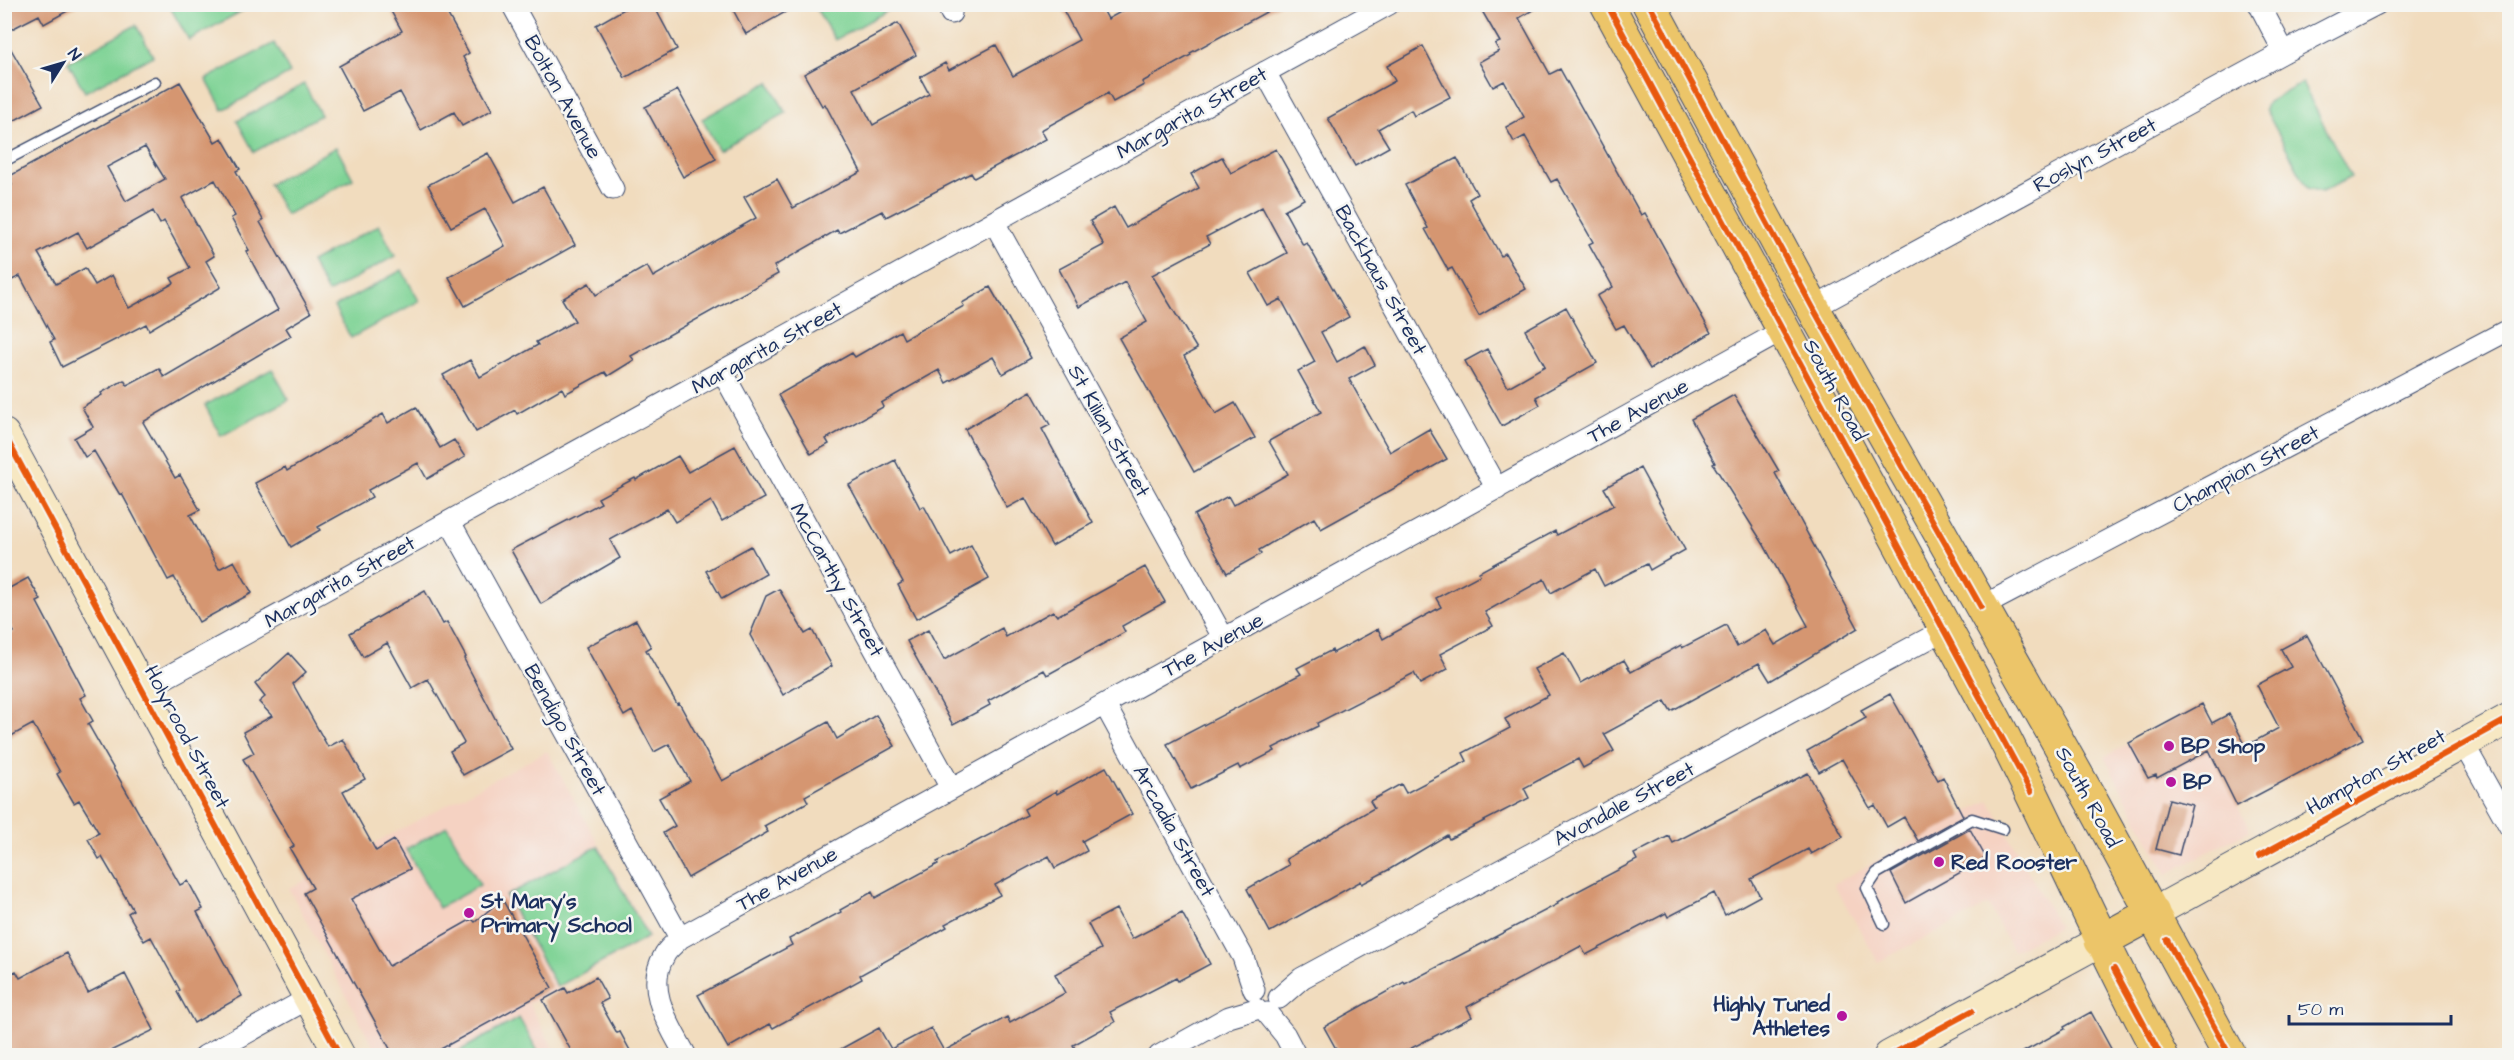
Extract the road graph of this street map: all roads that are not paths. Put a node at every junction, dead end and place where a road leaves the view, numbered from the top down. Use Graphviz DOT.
graph roads {
  1 [pos="512,4"];
  2 [pos="1389,4"];
  3 [pos="1607,4"];
  4 [pos="1649,4"];
  5 [pos="2259,4"];
  6 [pos="2378,4"];
  7 [pos="2284,52"];
  8 [pos="1265,72"];
  9 [pos="155,82"];
  10 [pos="4,161"];
  11 [pos="614,189"];
  12 [pos="994,222"];
  13 [pos="1813,308"];
  14 [pos="2510,329"];
  15 [pos="1784,330"];
  16 [pos="723,373"];
  17 [pos="4,434"];
  18 [pos="1497,489"];
  19 [pos="450,522"];
  20 [pos="1981,608"];
  21 [pos="1946,629"];
  22 [pos="1224,639"];
  23 [pos="143,690"];
  24 [pos="1105,705"];
  25 [pos="2510,718"];
  26 [pos="2463,743"];
  27 [pos="2073,768"];
  28 [pos="951,788"];
  29 [pos="2031,792"];
  30 [pos="2510,826"];
  31 [pos="2002,829"];
  32 [pos="2153,913"];
  33 [pos="1884,924"];
  34 [pos="680,938"];
  35 [pos="2101,941"];
  36 [pos="309,998"];
  37 [pos="1265,998"];
  38 [pos="205,1056"];
  39 [pos="340,1056"];
  40 [pos="686,1056"];
  41 [pos="1159,1056"];
  42 [pos="1296,1056"];
  43 [pos="1889,1056"];
  44 [pos="2161,1056"];
  45 [pos="2230,1056"];
  1 -- 11 [label="street, Bolton Avenue"];
  2 -- 8 [label="street, Margarita Street"];
  3 -- 15 [label="main road, South Road"];
  4 -- 13 [label="main road, South Road"];
  5 -- 7 [label="street"];
  6 -- 7 [label="street, Roslyn Street"];
  7 -- 13 [label="street, Roslyn Street"];
  8 -- 12 [label="street, Margarita Street"];
  8 -- 18 [label="street, Backhaus Street"];
  9 -- 10 [label="lane"];
  12 -- 16 [label="street, Margarita Street"];
  12 -- 22 [label="street, St Kilian Street"];
  13 -- 15 [label="main road"];
  13 -- 20 [label="main road, South Road"];
  14 -- 20 [label="street, Champion Street"];
  15 -- 18 [label="street, The Avenue"];
  15 -- 21 [label="main road, South Road"];
  16 -- 19 [label="street, Margarita Street"];
  16 -- 28 [label="street, McCarthy Street"];
  17 -- 23 [label="street, Holyrood Street"];
  18 -- 22 [label="street, The Avenue"];
  19 -- 23 [label="street, Margarita Street"];
  19 -- 34 [label="street, Bendigo Street"];
  20 -- 27 [label="main road, South Road"];
  21 -- 29 [label="main road, South Road"];
  21 -- 37 [label="street, Avondale Street"];
  22 -- 24 [label="street, The Avenue"];
  23 -- 36 [label="street, Holyrood Street"];
  24 -- 28 [label="street, The Avenue"];
  24 -- 37 [label="street, Arcadia Street"];
  25 -- 26 [label="street, Hampton Street"];
  26 -- 30 [label="street"];
  26 -- 32 [label="street, Hampton Street"];
  27 -- 29 [label="main road"];
  27 -- 32 [label="main road, South Road"];
  28 -- 34 [label="street, The Avenue"];
  29 -- 35 [label="main road, South Road"];
  31 -- 33 [label="lane"];
  32 -- 35 [label="main road, Hampton Street"];
  32 -- 45 [label="main road, South Road"];
  34 -- 40 [label="street, The Avenue"];
  35 -- 43 [label="street, Hampton Street"];
  35 -- 44 [label="main road, South Road"];
  36 -- 38 [label="street"];
  36 -- 39 [label="street, Holyrood Street"];
  37 -- 41 [label="street, Avondale Street"];
  37 -- 42 [label="street, Arcadia Street"];
}
